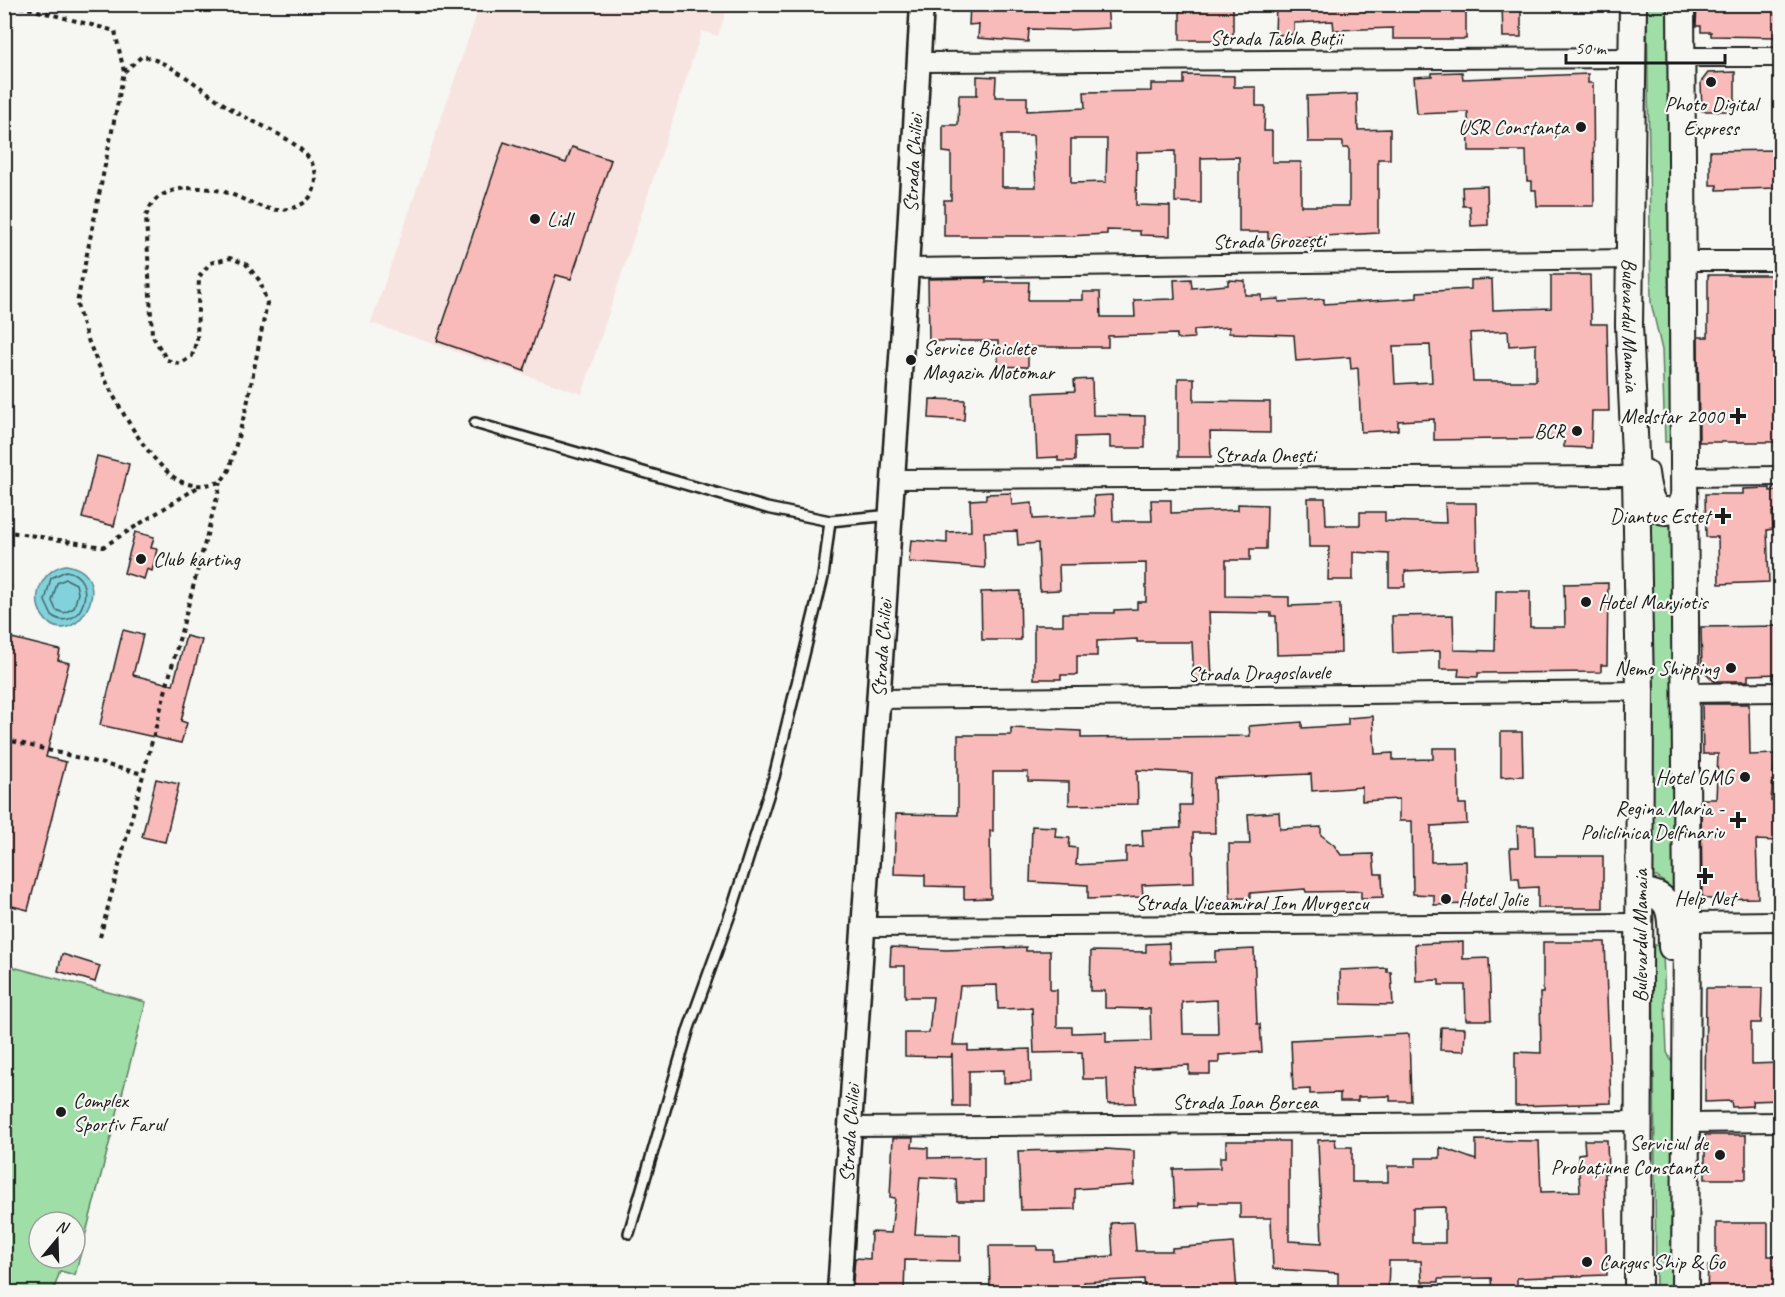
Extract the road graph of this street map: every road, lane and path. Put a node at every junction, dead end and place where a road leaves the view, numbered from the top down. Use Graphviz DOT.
graph roads {
  1 [pos="11,4"];
  2 [pos="922,4"];
  3 [pos="1633,4"];
  4 [pos="1681,4"];
  5 [pos="1681,57"];
  6 [pos="1780,57"];
  7 [pos="1632,58"];
  8 [pos="920,62"];
  9 [pos="124,72"];
  10 [pos="1630,259"];
  11 [pos="1683,261"];
  12 [pos="1780,261"];
  13 [pos="907,268"];
  14 [pos="1629,325"];
  15 [pos="475,423"];
  16 [pos="1636,476"];
  17 [pos="1780,476"];
  18 [pos="1684,477"];
  19 [pos="893,479"];
  20 [pos="221,482"];
  21 [pos="198,486"];
  22 [pos="1684,506"];
  23 [pos="891,515"];
  24 [pos="830,521"];
  25 [pos="4,531"];
  26 [pos="1640,692"];
  27 [pos="1780,692"];
  28 [pos="1685,693"];
  29 [pos="879,699"];
  30 [pos="4,740"];
  31 [pos="143,774"];
  32 [pos="1641,892"];
  33 [pos="1780,921"];
  34 [pos="1687,922"];
  35 [pos="1640,923"];
  36 [pos="863,927"];
  37 [pos="100,937"];
  38 [pos="1687,1068"];
  39 [pos="1639,1121"];
  40 [pos="1780,1122"];
  41 [pos="1687,1123"];
  42 [pos="850,1127"];
  43 [pos="629,1233"];
  44 [pos="839,1293"];
  45 [pos="1638,1293"];
  46 [pos="1685,1293"];
  1 -- 9 [label="path"];
  2 -- 8 [label="street, Strada Chiliei"];
  3 -- 7 [label="main road, Bulevardul Mamaia"];
  4 -- 5 [label="main road"];
  5 -- 6 [label="street"];
  5 -- 11 [label="main road"];
  7 -- 8 [label="street, Strada Tabla Buții"];
  7 -- 10 [label="main road, Bulevardul Mamaia"];
  8 -- 13 [label="street, Strada Chiliei"];
  9 -- 20 [label="path"];
  9 -- 21 [label="path"];
  10 -- 13 [label="street, Strada Grozești"];
  10 -- 14 [label="main road, Bulevardul Mamaia"];
  11 -- 12 [label="street"];
  11 -- 18 [label="main road"];
  13 -- 19 [label="street, Strada Chiliei"];
  14 -- 16 [label="main road, Bulevardul Mamaia"];
  14 -- 22 [label="main road"];
  15 -- 24 [label="lane"];
  16 -- 19 [label="street, Strada Onești"];
  16 -- 26 [label="main road, Bulevardul Mamaia"];
  17 -- 18 [label="street"];
  18 -- 22 [label="main road"];
  19 -- 23 [label="street, Strada Chiliei"];
  20 -- 21 [label="path"];
  20 -- 31 [label="path"];
  21 -- 25 [label="path"];
  22 -- 28 [label="main road"];
  23 -- 24 [label="lane"];
  23 -- 29 [label="street, Strada Chiliei"];
  24 -- 43 [label="lane"];
  26 -- 29 [label="street, Strada Dragoslavele"];
  26 -- 32 [label="main road, Bulevardul Mamaia"];
  27 -- 28 [label="street"];
  28 -- 34 [label="main road"];
  29 -- 36 [label="street, Strada Chiliei"];
  30 -- 31 [label="path"];
  31 -- 37 [label="path"];
  32 -- 35 [label="main road, Bulevardul Mamaia"];
  32 -- 38 [label="main road"];
  33 -- 34 [label="street"];
  34 -- 38 [label="main road"];
  35 -- 36 [label="street, Strada Viceamiral Ion Murgescu"];
  35 -- 39 [label="main road, Bulevardul Mamaia"];
  36 -- 42 [label="street, Strada Chiliei"];
  38 -- 41 [label="main road"];
  39 -- 42 [label="street, Strada Ioan Borcea"];
  39 -- 45 [label="main road, Bulevardul Mamaia"];
  40 -- 41 [label="street"];
  41 -- 46 [label="main road"];
  42 -- 44 [label="street, Strada Chiliei"];
}
